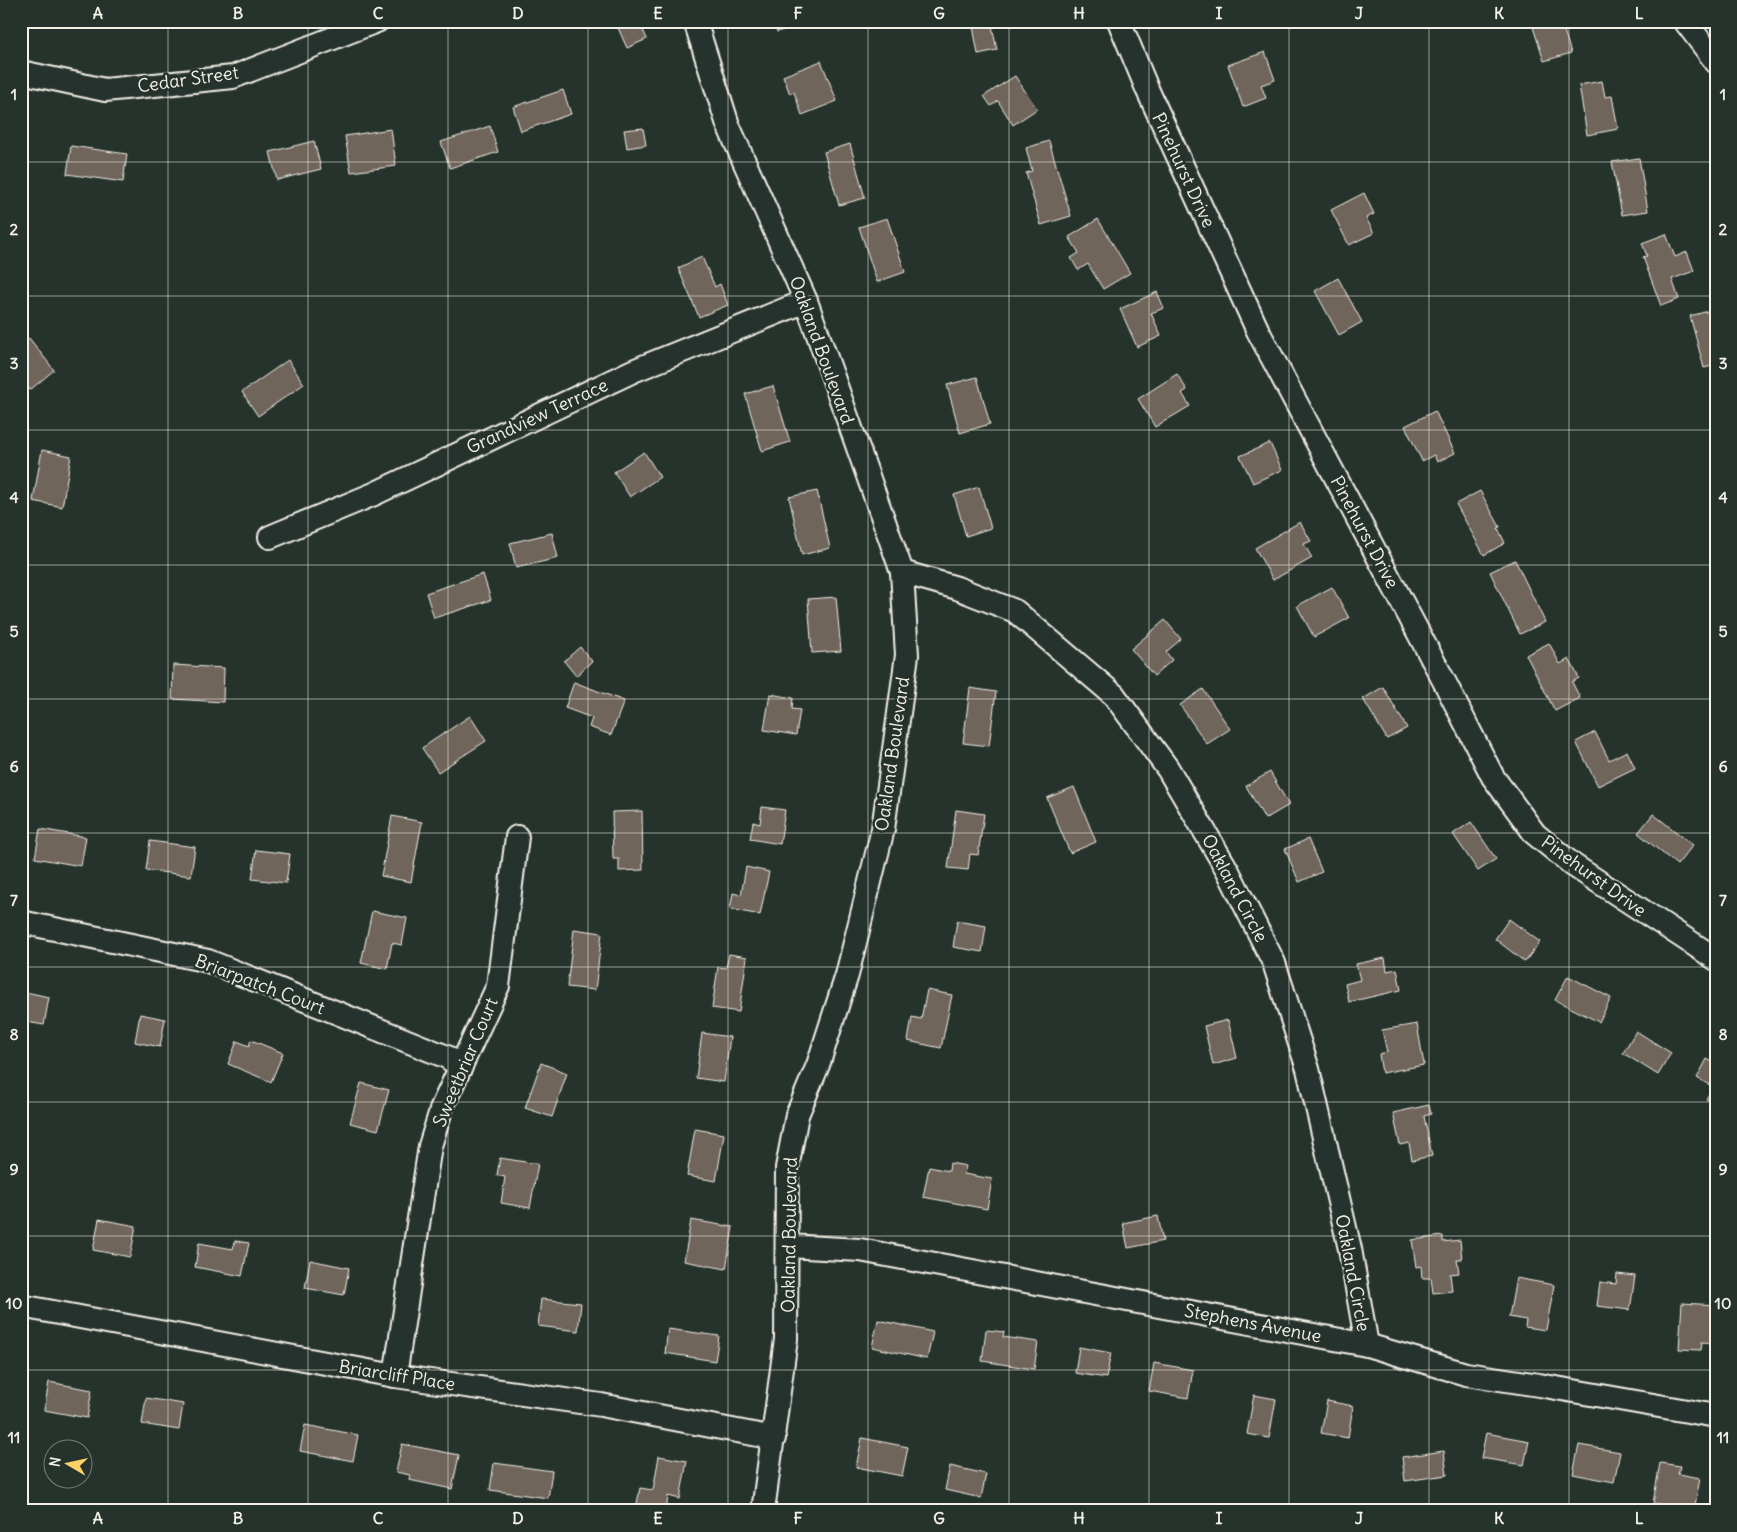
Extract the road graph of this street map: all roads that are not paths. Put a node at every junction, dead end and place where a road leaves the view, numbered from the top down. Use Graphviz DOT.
graph roads {
  1 [pos="377,21"];
  2 [pos="695,21"];
  3 [pos="1119,21"];
  4 [pos="1686,21"];
  5 [pos="1716,62"];
  6 [pos="21,72"];
  7 [pos="806,301"];
  8 [pos="270,537"];
  9 [pos="902,572"];
  10 [pos="517,837"];
  11 [pos="21,922"];
  12 [pos="1716,959"];
  13 [pos="461,1067"];
  14 [pos="787,1246"];
  15 [pos="21,1306"];
  16 [pos="1367,1344"];
  17 [pos="395,1376"];
  18 [pos="1716,1416"];
  19 [pos="774,1438"];
  20 [pos="764,1511"];
  1 -- 6 [label="street, Cedar Street"];
  2 -- 7 [label="street, Oakland Boulevard"];
  3 -- 12 [label="street, Pinehurst Drive"];
  4 -- 5 [label="street"];
  7 -- 8 [label="street, Grandview Terrace"];
  7 -- 9 [label="street, Oakland Boulevard"];
  9 -- 14 [label="street, Oakland Boulevard"];
  9 -- 16 [label="street, Oakland Circle"];
  10 -- 13 [label="street, Sweetbriar Court"];
  11 -- 13 [label="street, Briarpatch Court"];
  13 -- 17 [label="street, Sweetbriar Court"];
  14 -- 16 [label="street, Stephens Avenue"];
  14 -- 19 [label="street, Oakland Boulevard"];
  15 -- 17 [label="street, Briarcliff Place"];
  16 -- 18 [label="street, Stephens Avenue"];
  17 -- 19 [label="street, Briarcliff Place"];
  19 -- 20 [label="street, Oakland Boulevard"];
}
